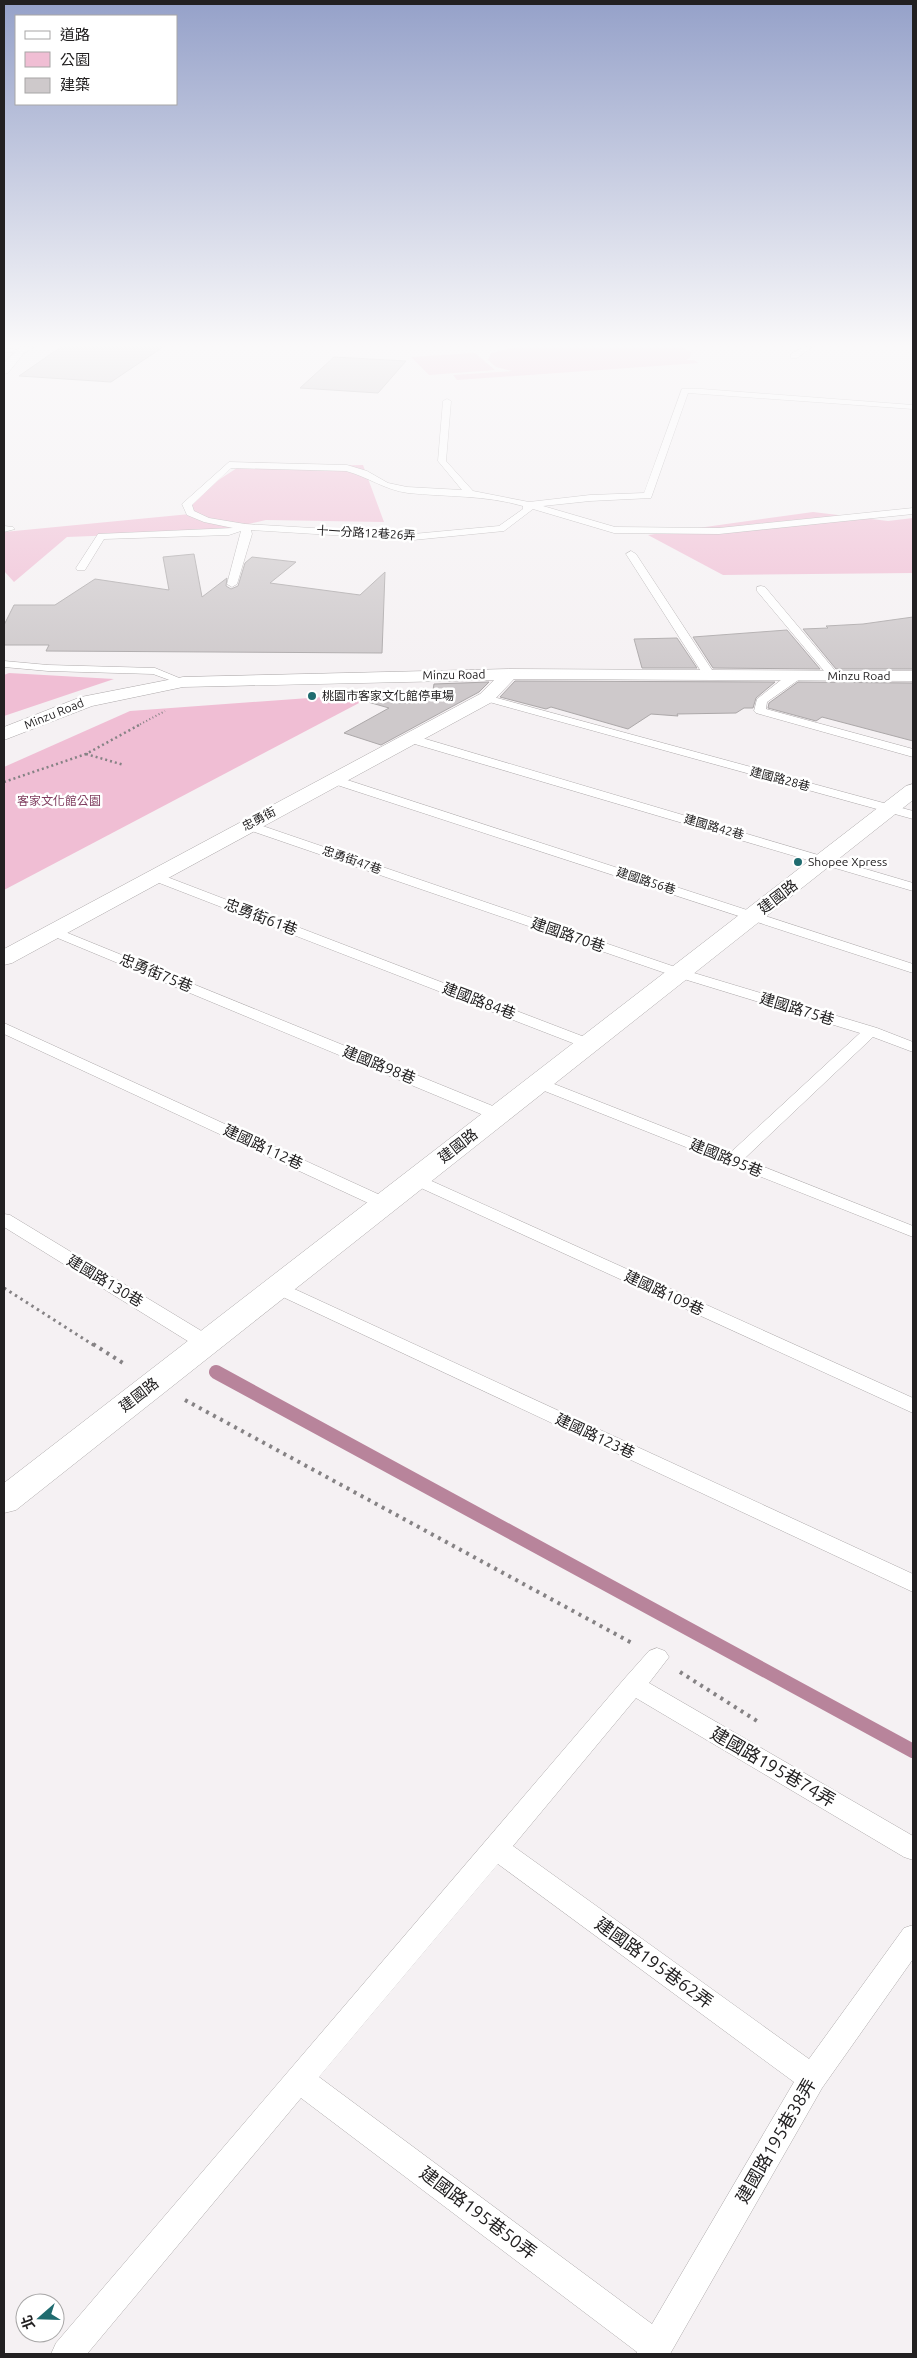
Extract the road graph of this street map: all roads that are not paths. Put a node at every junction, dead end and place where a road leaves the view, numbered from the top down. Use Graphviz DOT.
graph roads {
  1 [pos="442,457"];
  2 [pos="662,457"];
  3 [pos="470,493"];
  4 [pos="528,504"];
  5 [pos="913,511"];
  6 [pos="245,527"];
  7 [pos="631,554"];
  8 [pos="81,568"];
  9 [pos="232,584"];
  10 [pos="761,589"];
  11 [pos="4,664"];
  12 [pos="509,674"];
  13 [pos="710,676"];
  14 [pos="798,676"];
  15 [pos="834,676"];
  16 [pos="913,676"];
  17 [pos="183,682"];
  18 [pos="486,698"];
  19 [pos="4,734"];
  20 [pos="412,739"];
  21 [pos="913,753"];
  22 [pos="335,780"];
  23 [pos="913,790"];
  24 [pos="901,812"];
  25 [pos="248,824"];
  26 [pos="824,860"];
  27 [pos="154,876"];
  28 [pos="913,887"];
  29 [pos="456,896"];
  30 [pos="753,916"];
  31 [pos="53,931"];
  32 [pos="4,958"];
  33 [pos="368,959"];
  34 [pos="913,969"];
  35 [pos="679,973"];
  36 [pos="260,1016"];
  37 [pos="4,1028"];
  38 [pos="871,1031"];
  39 [pos="589,1044"];
  40 [pos="913,1046"];
  41 [pos="538,1083"];
  42 [pos="499,1115"];
  43 [pos="733,1160"];
  44 [pos="416,1179"];
  45 [pos="385,1204"];
  46 [pos="4,1219"];
  47 [pos="913,1232"];
  48 [pos="277,1287"];
  49 [pos="206,1343"];
  50 [pos="913,1406"];
  51 [pos="4,1502"];
  52 [pos="913,1584"];
  53 [pos="657,1657"];
  54 [pos="633,1685"];
  55 [pos="496,1848"];
  56 [pos="913,1849"];
  57 [pos="913,1937"];
  58 [pos="812,2078"];
  59 [pos="300,2080"];
  60 [pos="654,2351"];
  61 [pos="67,2354"];
  1 -- 3 [label="lane"];
  2 -- 4 [label="lane"];
  3 -- 4 [label="lane"];
  3 -- 6 [label="lane"];
  4 -- 5 [label="lane"];
  4 -- 6 [label="lane, 十一分路12巷26弄"];
  6 -- 8 [label="lane, 十一分路12巷26弄"];
  6 -- 9 [label="lane"];
  7 -- 13 [label="lane"];
  10 -- 15 [label="lane"];
  11 -- 17 [label="lane"];
  12 -- 13 [label="street, Minzu Road"];
  12 -- 17 [label="street, Minzu Road"];
  12 -- 18 [label="street, 忠勇街"];
  13 -- 14 [label="street, Minzu Road"];
  14 -- 15 [label="street, Minzu Road"];
  14 -- 21 [label="lane"];
  15 -- 16 [label="street, Minzu Road"];
  17 -- 19 [label="street, Minzu Road"];
  18 -- 20 [label="street, 忠勇街"];
  18 -- 24 [label="lane, 建國路28巷"];
  20 -- 22 [label="street, 忠勇街"];
  20 -- 26 [label="lane, 建國路42巷"];
  22 -- 25 [label="street, 忠勇街"];
  22 -- 30 [label="lane, 建國路56巷"];
  23 -- 24 [label="street, 建國路"];
  24 -- 26 [label="street, 建國路"];
  25 -- 27 [label="street, 忠勇街"];
  25 -- 29 [label="lane, 忠勇街47巷"];
  26 -- 28 [label="lane, 建國路42巷"];
  26 -- 30 [label="street, 建國路"];
  27 -- 31 [label="street, 忠勇街"];
  27 -- 33 [label="lane, 忠勇街61巷"];
  29 -- 35 [label="lane, 建國路70巷"];
  30 -- 34 [label="lane, 建國路56巷"];
  30 -- 35 [label="street, 建國路"];
  31 -- 32 [label="street, 忠勇街"];
  31 -- 36 [label="lane, 忠勇街75巷"];
  33 -- 39 [label="lane, 建國路84巷"];
  35 -- 38 [label="lane, 建國路75巷"];
  35 -- 39 [label="street, 建國路"];
  36 -- 42 [label="lane, 建國路98巷"];
  37 -- 45 [label="lane, 建國路112巷"];
  38 -- 40 [label="lane, 建國路75巷"];
  38 -- 43 [label="lane"];
  39 -- 41 [label="street, 建國路"];
  41 -- 42 [label="street, 建國路"];
  41 -- 43 [label="lane, 建國路95巷"];
  42 -- 44 [label="street, 建國路"];
  43 -- 47 [label="lane, 建國路95巷"];
  44 -- 45 [label="street, 建國路"];
  44 -- 50 [label="lane, 建國路109巷"];
  45 -- 48 [label="street, 建國路"];
  46 -- 49 [label="lane, 建國路130巷"];
  48 -- 49 [label="street, 建國路"];
  48 -- 52 [label="lane, 建國路123巷"];
  49 -- 51 [label="street, 建國路"];
  53 -- 54 [label="lane"];
  54 -- 55 [label="lane"];
  54 -- 56 [label="lane, 建國路195巷74弄"];
  55 -- 58 [label="lane, 建國路195巷62弄"];
  55 -- 59 [label="lane"];
  57 -- 58 [label="lane, 建國路195巷38弄"];
  58 -- 60 [label="lane, 建國路195巷38弄"];
  59 -- 60 [label="lane, 建國路195巷50弄"];
  59 -- 61 [label="lane"];
}
